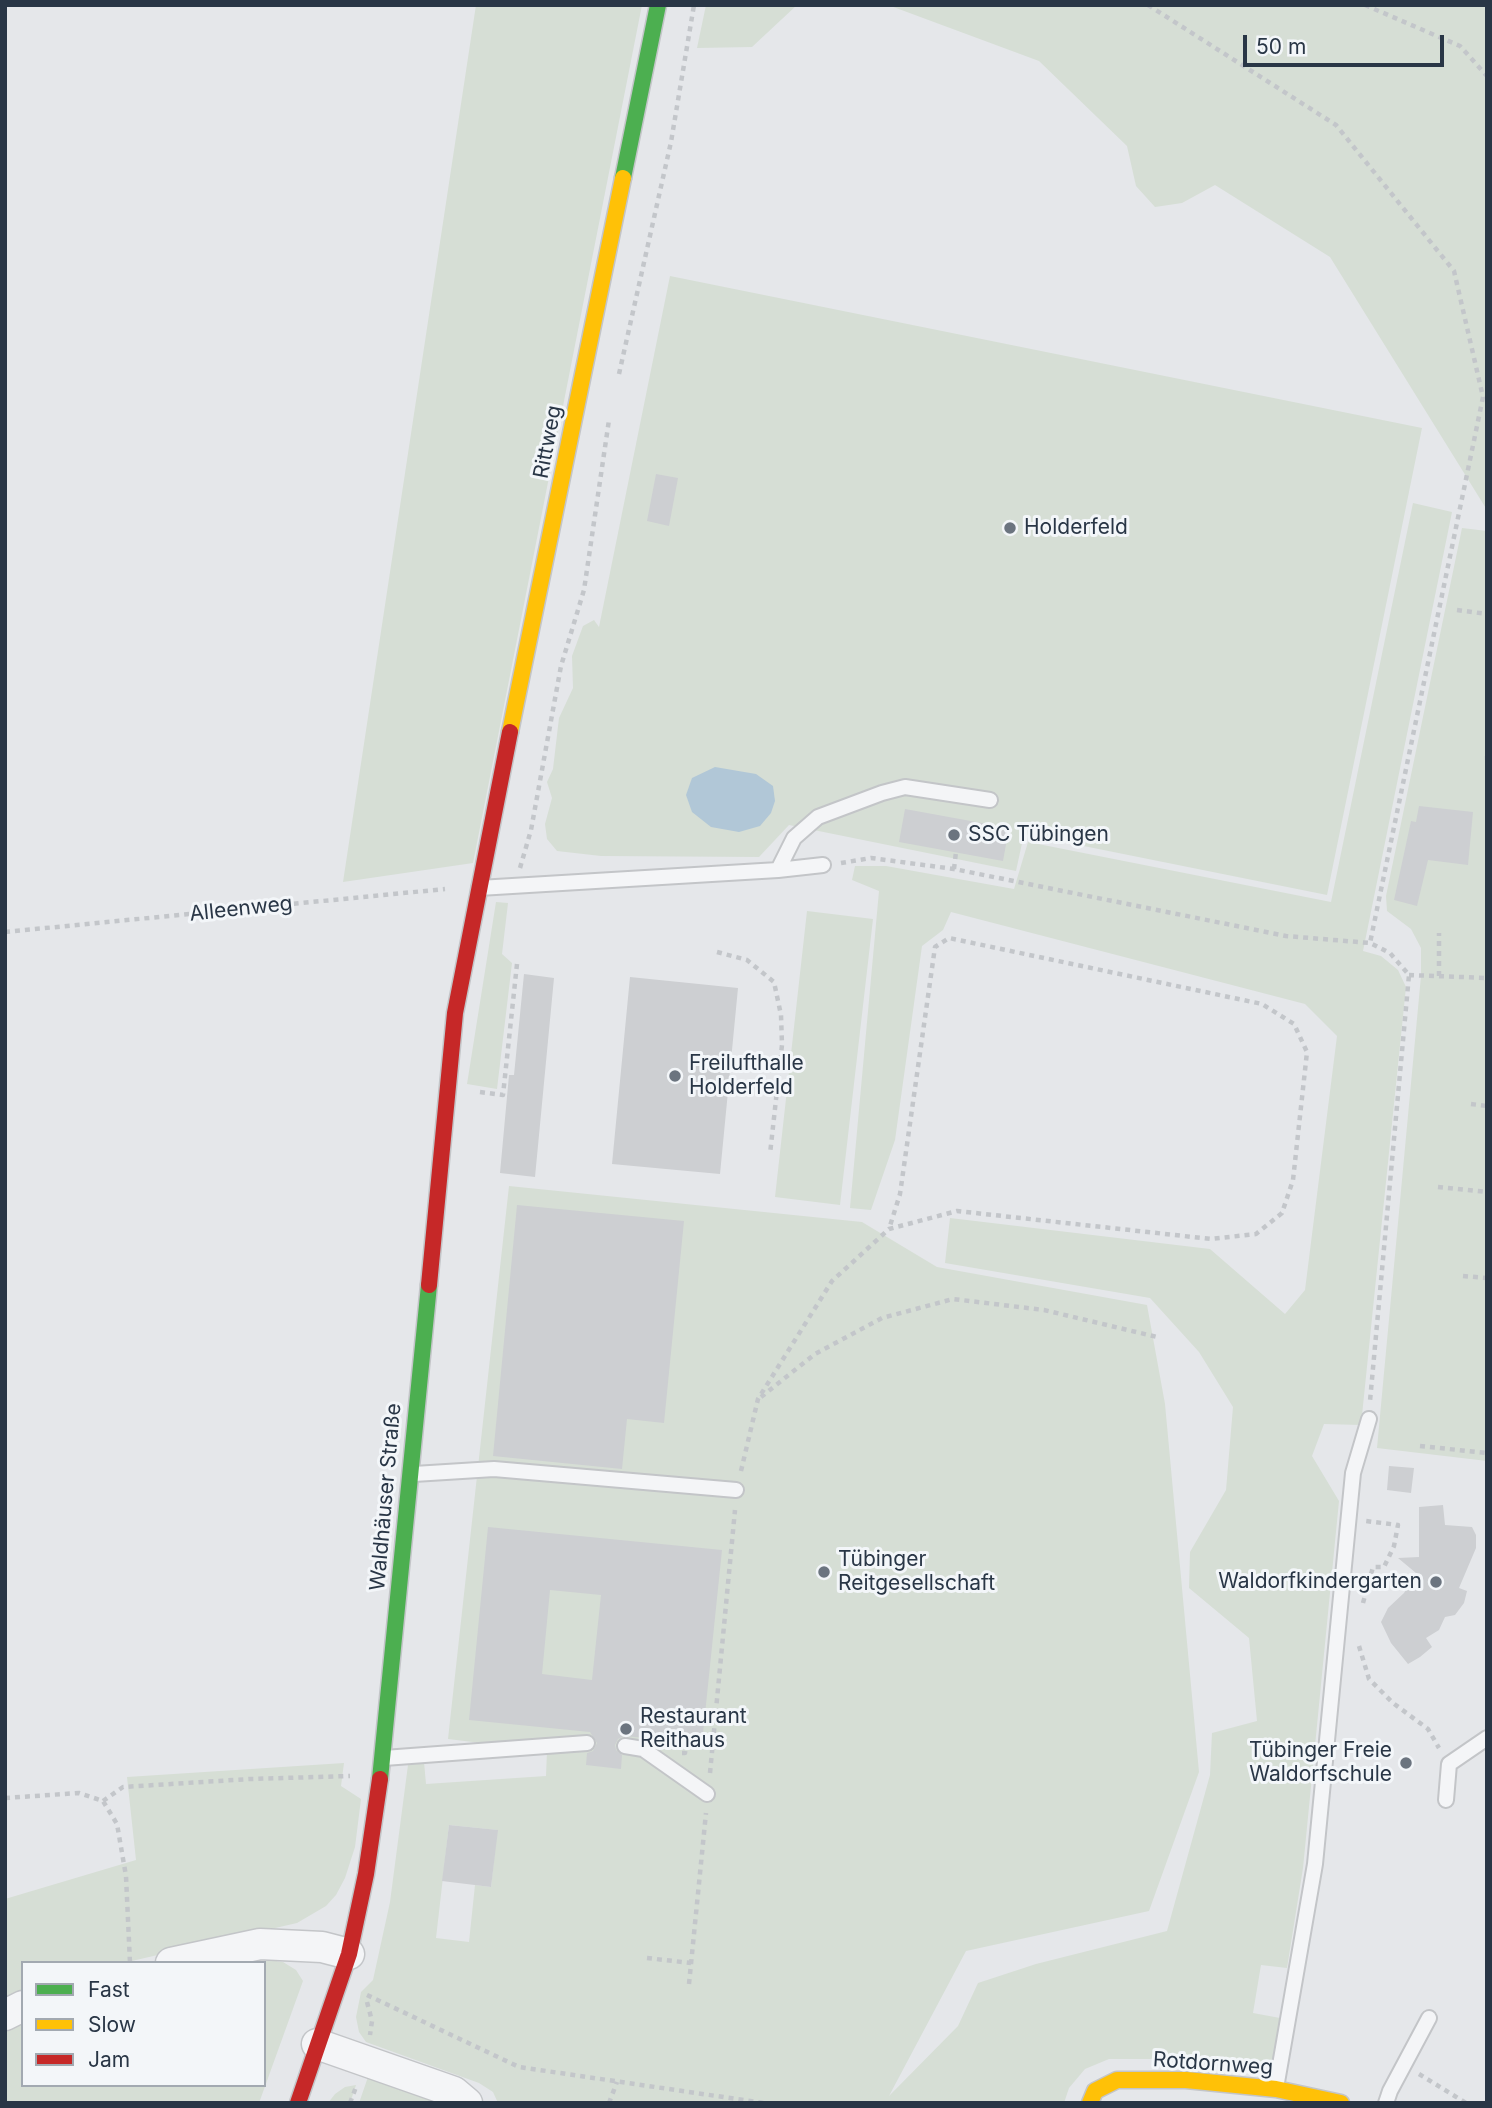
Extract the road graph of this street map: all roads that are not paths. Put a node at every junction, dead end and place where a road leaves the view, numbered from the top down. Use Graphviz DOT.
graph roads {
  1 [pos="658,5"];
  2 [pos="990,800"];
  3 [pos="823,865"];
  4 [pos="778,870"];
  5 [pos="478,888"];
  6 [pos="1369,1419"];
  7 [pos="409,1475"];
  8 [pos="736,1490"];
  9 [pos="1487,1738"];
  10 [pos="587,1743"];
  11 [pos="625,1746"];
  12 [pos="383,1758"];
  13 [pos="708,1794"];
  14 [pos="1446,1800"];
  15 [pos="349,1954"];
  16 [pos="180,1961"];
  17 [pos="21,2007"];
  18 [pos="5,2015"];
  19 [pos="1429,2018"];
  20 [pos="317,2044"];
  21 [pos="1276,2090"];
  22 [pos="298,2103"];
  23 [pos="467,2103"];
  24 [pos="1090,2103"];
  25 [pos="1341,2103"];
  26 [pos="1386,2103"];
  1 -- 5 [label="street, Rittweg"];
  2 -- 4 [label="lane"];
  3 -- 4 [label="lane"];
  4 -- 5 [label="lane"];
  5 -- 7 [label="street, Waldhäuser Straße"];
  6 -- 21 [label="lane"];
  7 -- 8 [label="lane"];
  7 -- 12 [label="street, Waldhäuser Straße"];
  9 -- 14 [label="lane"];
  10 -- 12 [label="lane"];
  11 -- 13 [label="lane"];
  12 -- 15 [label="street, Waldhäuser Straße"];
  15 -- 16 [label="street"];
  15 -- 20 [label="street, Waldhäuser Straße"];
  17 -- 18 [label="street"];
  19 -- 26 [label="lane"];
  20 -- 22 [label="street, Waldhäuser Straße"];
  20 -- 23 [label="street"];
  21 -- 24 [label="street, Rotdornweg"];
  21 -- 25 [label="street, Rotdornweg"];
}
